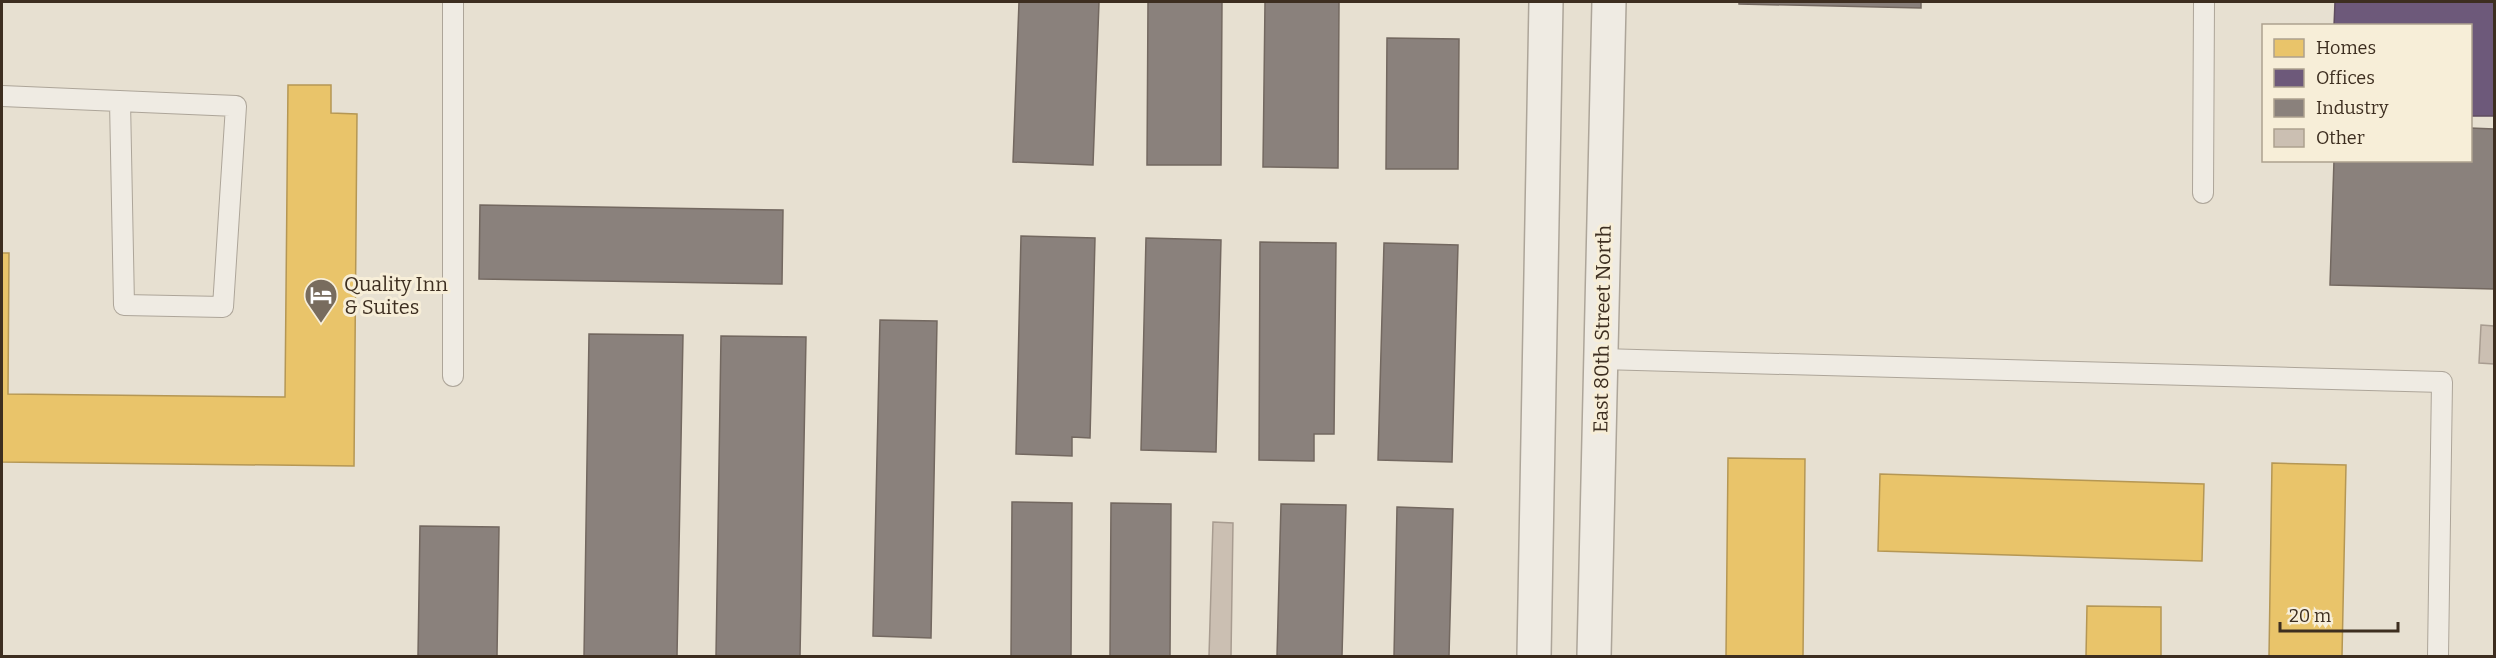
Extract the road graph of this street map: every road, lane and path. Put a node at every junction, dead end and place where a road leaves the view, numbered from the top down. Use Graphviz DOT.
graph roads {
  1 [pos="453,2"];
  2 [pos="1546,2"];
  3 [pos="1609,2"];
  4 [pos="2204,2"];
  5 [pos="2,96"];
  6 [pos="120,101"];
  7 [pos="2202,193"];
  8 [pos="1601,359"];
  9 [pos="453,376"];
  10 [pos="1534,657"];
  11 [pos="1594,657"];
  12 [pos="2438,657"];
  1 -- 9 [label="lane"];
  2 -- 10 [label="street"];
  3 -- 8 [label="street, East 80th Street North"];
  4 -- 7 [label="lane"];
  5 -- 6 [label="lane"];
  6 -- 6 [label="lane"];
  8 -- 11 [label="street, East 80th Street North"];
  8 -- 12 [label="lane"];
}
